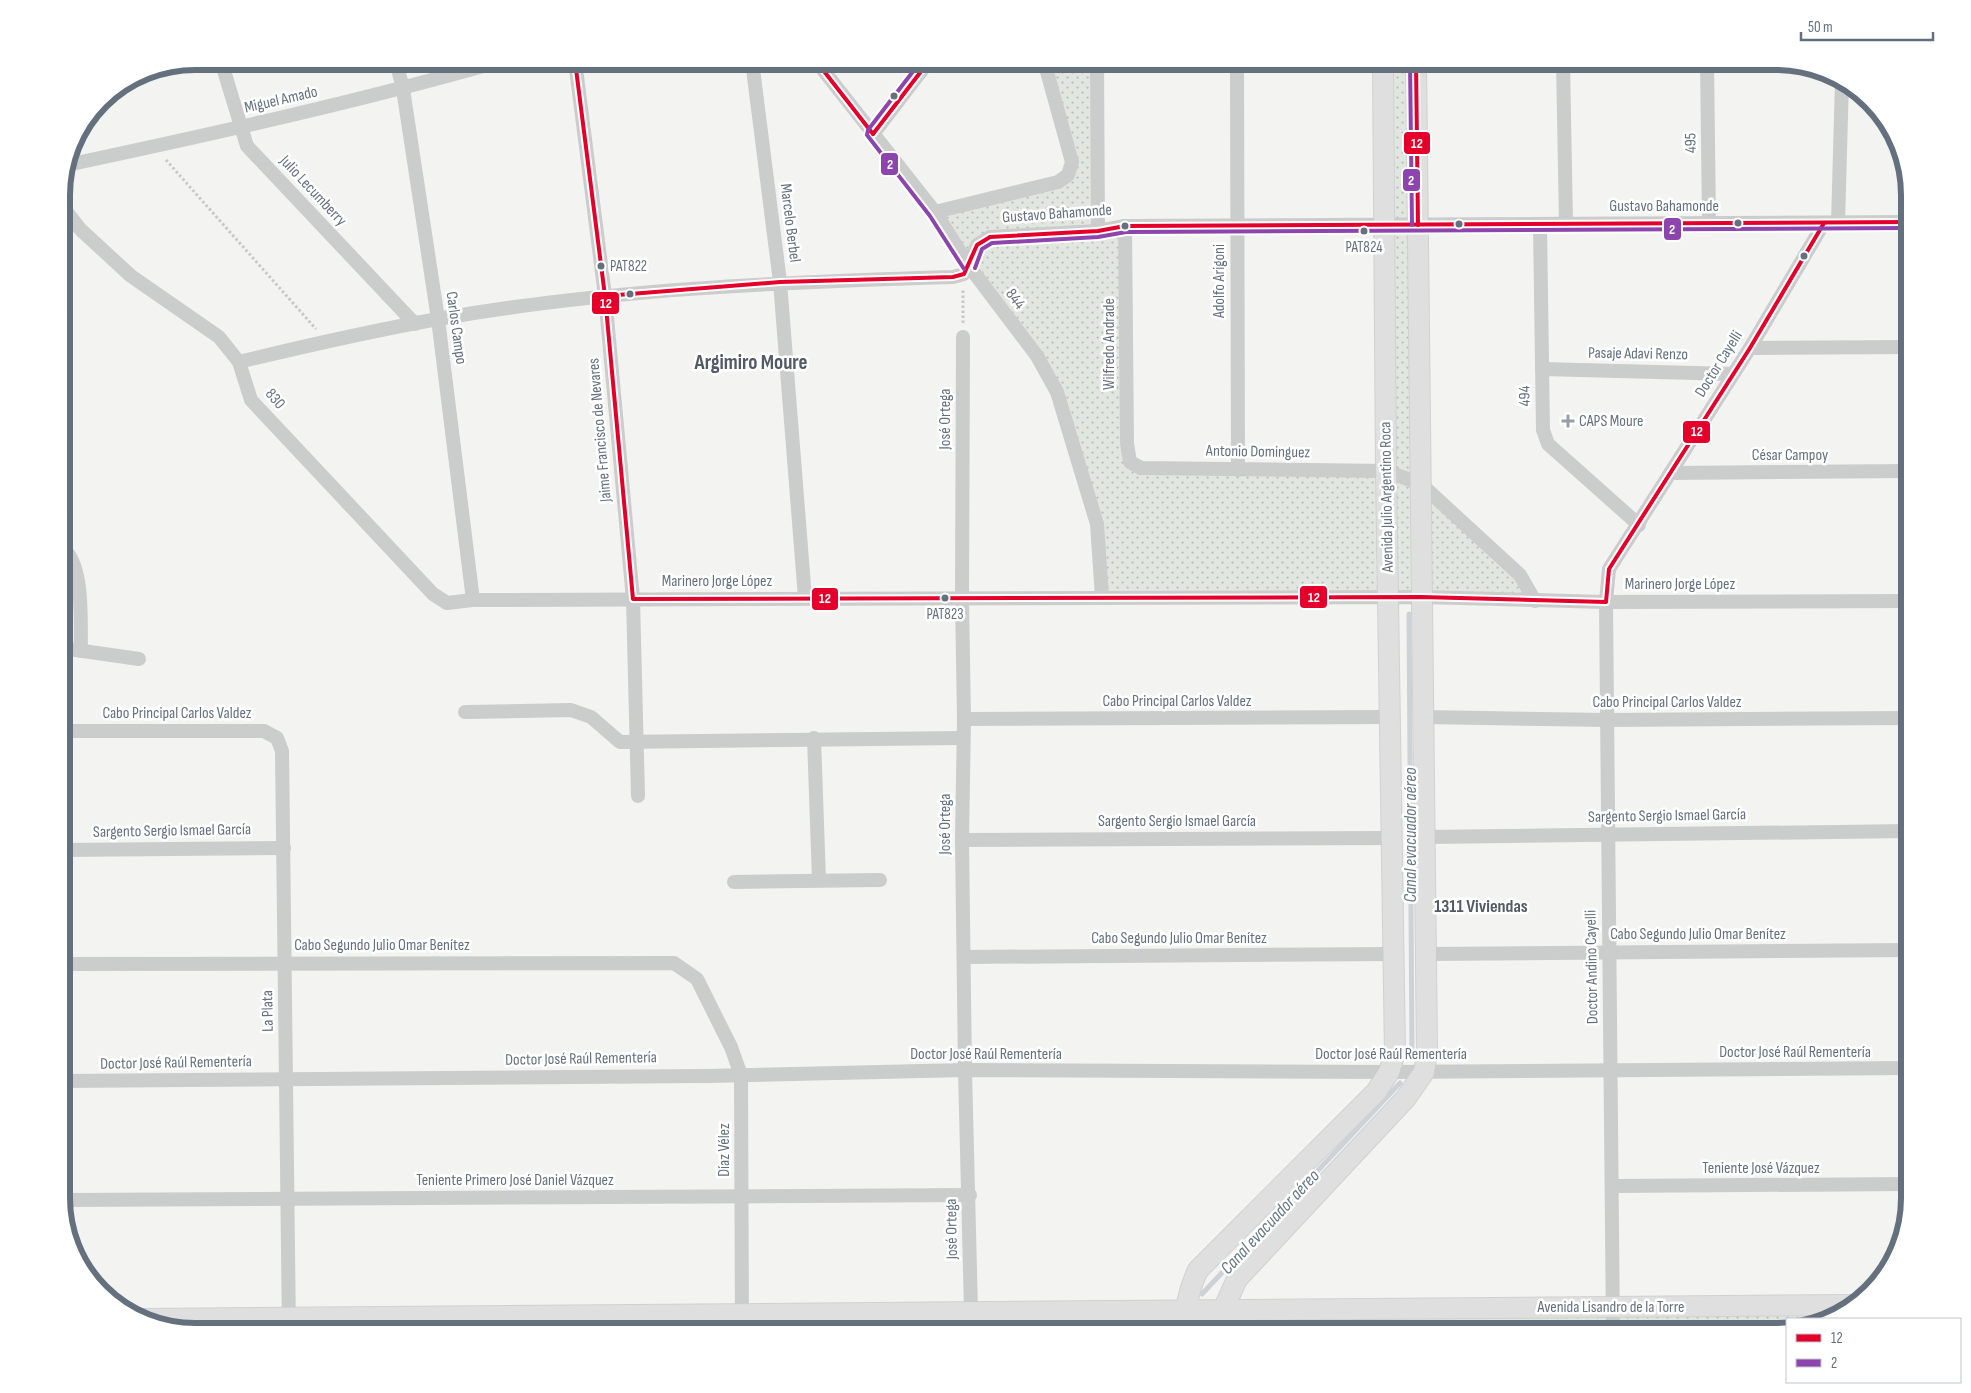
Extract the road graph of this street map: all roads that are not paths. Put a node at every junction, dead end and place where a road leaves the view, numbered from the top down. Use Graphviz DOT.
graph roads {
  1 [pos="225,70"];
  2 [pos="398,70"];
  3 [pos="470,70"];
  4 [pos="576,70"];
  5 [pos="753,70"];
  6 [pos="823,70"];
  7 [pos="922,70"];
  8 [pos="1046,70"];
  9 [pos="1097,70"];
  10 [pos="1237,70"];
  11 [pos="1384,70"];
  12 [pos="1416,70"];
  13 [pos="1563,70"];
  14 [pos="1707,70"];
  15 [pos="403,89"];
  16 [pos="1841,89"];
  17 [pos="241,128"];
  18 [pos="873,134"];
  19 [pos="74,163"];
  20 [pos="935,212"];
  21 [pos="70,216"];
  22 [pos="1901,222"];
  23 [pos="1831,223"];
  24 [pos="1540,224"];
  25 [pos="1566,224"];
  26 [pos="1709,224"];
  27 [pos="1384,225"];
  28 [pos="1418,225"];
  29 [pos="1125,226"];
  30 [pos="1236,227"];
  31 [pos="1098,231"];
  32 [pos="966,270"];
  33 [pos="780,282"];
  34 [pos="605,296"];
  35 [pos="438,319"];
  36 [pos="415,324"];
  37 [pos="963,336"];
  38 [pos="1901,347"];
  39 [pos="1750,348"];
  40 [pos="239,362"];
  41 [pos="1542,369"];
  42 [pos="1734,374"];
  43 [pos="1130,462"];
  44 [pos="1238,470"];
  45 [pos="1386,471"];
  46 [pos="1901,471"];
  47 [pos="1672,473"];
  48 [pos="1421,484"];
  49 [pos="1639,525"];
  50 [pos="70,556"];
  51 [pos="1102,597"];
  52 [pos="1390,597"];
  53 [pos="1421,597"];
  54 [pos="805,598"];
  55 [pos="633,599"];
  56 [pos="473,600"];
  57 [pos="962,600"];
  58 [pos="1535,601"];
  59 [pos="1901,601"];
  60 [pos="1606,602"];
  61 [pos="70,649"];
  62 [pos="81,651"];
  63 [pos="139,659"];
  64 [pos="465,712"];
  65 [pos="1390,717"];
  66 [pos="1424,717"];
  67 [pos="1901,718"];
  68 [pos="964,719"];
  69 [pos="1608,720"];
  70 [pos="70,731"];
  71 [pos="814,738"];
  72 [pos="963,738"];
  73 [pos="637,742"];
  74 [pos="282,751"];
  75 [pos="638,796"];
  76 [pos="1901,831"];
  77 [pos="1609,835"];
  78 [pos="1425,837"];
  79 [pos="1392,838"];
  80 [pos="962,840"];
  81 [pos="284,848"];
  82 [pos="70,850"];
  83 [pos="819,880"];
  84 [pos="880,880"];
  85 [pos="734,882"];
  86 [pos="1901,950"];
  87 [pos="1610,952"];
  88 [pos="1395,954"];
  89 [pos="1427,954"];
  90 [pos="964,957"];
  91 [pos="285,962"];
  92 [pos="70,964"];
  93 [pos="697,979"];
  94 [pos="1901,1068"];
  95 [pos="964,1070"];
  96 [pos="1611,1070"];
  97 [pos="1389,1072"];
  98 [pos="1424,1072"];
  99 [pos="741,1075"];
  100 [pos="286,1079"];
  101 [pos="70,1081"];
  102 [pos="1901,1184"];
  103 [pos="1612,1186"];
  104 [pos="970,1195"];
  105 [pos="742,1196"];
  106 [pos="288,1199"];
  107 [pos="70,1200"];
  108 [pos="1840,1305"];
  109 [pos="1613,1307"];
  110 [pos="1223,1310"];
  111 [pos="971,1311"];
  112 [pos="1185,1311"];
  113 [pos="169,1320"];
  114 [pos="240,1323"];
  115 [pos="289,1323"];
  116 [pos="742,1323"];
  117 [pos="1186,1323"];
  118 [pos="1223,1323"];
  119 [pos="1613,1323"];
  1 -- 17 [label="street, Julio Lecumberry"];
  2 -- 15 [label="street, Carlos Campo"];
  3 -- 15 [label="street, Miguel Amado"];
  4 -- 34 [label="street, Jaime Francisco de Nevares"];
  5 -- 33 [label="street, Marcelo Berbel"];
  6 -- 18 [label="street, 844"];
  7 -- 18 [label="street"];
  8 -- 20 [label="street"];
  9 -- 31 [label="street"];
  10 -- 30 [label="street, Adolfo Arigoni"];
  11 -- 27 [label="main road, Avenida Julio Argentino Roca"];
  12 -- 28 [label="main road, Avenida Julio Argentino Roca"];
  13 -- 25 [label="street"];
  14 -- 26 [label="street, 495"];
  15 -- 17 [label="street, Miguel Amado"];
  15 -- 35 [label="street, Carlos Campo"];
  16 -- 23 [label="street, Doctor Cayelli"];
  17 -- 19 [label="street, Miguel Amado"];
  17 -- 36 [label="street, Julio Lecumberry"];
  18 -- 20 [label="street, 844"];
  20 -- 32 [label="street, 844"];
  21 -- 40 [label="street, 830"];
  22 -- 23 [label="street, Gustavo Bahamonde"];
  23 -- 26 [label="street, Gustavo Bahamonde"];
  23 -- 39 [label="street, Doctor Cayelli"];
  24 -- 25 [label="street, Gustavo Bahamonde"];
  24 -- 28 [label="street, Gustavo Bahamonde"];
  24 -- 41 [label="street, 494"];
  25 -- 26 [label="street, Gustavo Bahamonde"];
  27 -- 28 [label="street, Gustavo Bahamonde"];
  27 -- 30 [label="street, Gustavo Bahamonde"];
  27 -- 45 [label="main road, Avenida Julio Argentino Roca"];
  28 -- 48 [label="main road, Avenida Julio Argentino Roca"];
  29 -- 30 [label="street, Gustavo Bahamonde"];
  29 -- 31 [label="street, Gustavo Bahamonde"];
  29 -- 43 [label="street, Wilfredo Andrade"];
  30 -- 44 [label="street, Adolfo Arigoni"];
  31 -- 32 [label="street, Gustavo Bahamonde"];
  32 -- 33 [label="street"];
  32 -- 51 [label="street, 844"];
  33 -- 34 [label="street"];
  33 -- 54 [label="street, Marcelo Berbel"];
  34 -- 35 [label="street"];
  34 -- 55 [label="street, Jaime Francisco de Nevares"];
  35 -- 36 [label="street"];
  35 -- 56 [label="street, Carlos Campo"];
  36 -- 40 [label="street"];
  37 -- 57 [label="street, José Ortega"];
  38 -- 39 [label="street"];
  39 -- 42 [label="street, Doctor Cayelli"];
  40 -- 56 [label="street, 830"];
  41 -- 42 [label="street, Pasaje Adavi Renzo"];
  41 -- 49 [label="street, 494"];
  42 -- 47 [label="street, Doctor Cayelli"];
  43 -- 44 [label="street, Antonio Dominguez"];
  44 -- 45 [label="street, Antonio Dominguez"];
  45 -- 48 [label="street, Antonio Dominguez"];
  45 -- 52 [label="main road, Avenida Julio Argentino Roca"];
  46 -- 47 [label="street, César Campoy"];
  47 -- 49 [label="street, Doctor Cayelli"];
  48 -- 53 [label="main road, Avenida Julio Argentino Roca"];
  48 -- 58 [label="street"];
  49 -- 60 [label="street, Doctor Cayelli"];
  50 -- 62 [label="street"];
  51 -- 52 [label="street, Marinero Jorge López"];
  51 -- 57 [label="street, Marinero Jorge López"];
  52 -- 53 [label="street, Marinero Jorge López"];
  52 -- 65 [label="main road, Avenida Julio Argentino Roca"];
  53 -- 58 [label="street, Marinero Jorge López"];
  53 -- 66 [label="main road, Avenida Julio Argentino Roca"];
  54 -- 55 [label="street, Marinero Jorge López"];
  54 -- 57 [label="street, Marinero Jorge López"];
  55 -- 56 [label="street, Marinero Jorge López"];
  55 -- 73 [label="street, Jaime Francisco de Nevares"];
  57 -- 68 [label="street, José Ortega"];
  58 -- 60 [label="street, Marinero Jorge López"];
  59 -- 60 [label="street, Marinero Jorge López"];
  60 -- 69 [label="street, Doctor Andino Cayelli"];
  61 -- 62 [label="street"];
  62 -- 63 [label="street"];
  64 -- 73 [label="street"];
  65 -- 68 [label="street, Cabo Principal Carlos Valdez"];
  65 -- 79 [label="main road, Avenida Julio Argentino Roca"];
  66 -- 69 [label="street, Cabo Principal Carlos Valdez"];
  66 -- 78 [label="main road, Avenida Julio Argentino Roca"];
  67 -- 69 [label="street, Cabo Principal Carlos Valdez"];
  68 -- 72 [label="street, José Ortega"];
  69 -- 77 [label="street, Doctor Andino Cayelli"];
  70 -- 74 [label="street, Cabo Principal Carlos Valdez"];
  71 -- 72 [label="street"];
  71 -- 73 [label="street"];
  71 -- 83 [label="street"];
  72 -- 80 [label="street, José Ortega"];
  73 -- 75 [label="street, Jaime Francisco de Nevares"];
  74 -- 81 [label="street, La Plata"];
  76 -- 77 [label="street, Sargento Sergio Ismael García"];
  77 -- 78 [label="street, Sargento Sergio Ismael García"];
  77 -- 87 [label="street, Doctor Andino Cayelli"];
  78 -- 89 [label="main road, Avenida Julio Argentino Roca"];
  79 -- 80 [label="street, Sargento Sergio Ismael García"];
  79 -- 88 [label="main road, Avenida Julio Argentino Roca"];
  80 -- 90 [label="street, José Ortega"];
  81 -- 82 [label="street, Sargento Sergio Ismael García"];
  81 -- 91 [label="street, La Plata"];
  83 -- 84 [label="street"];
  83 -- 85 [label="street"];
  86 -- 87 [label="street, Cabo Segundo Julio Omar Benítez"];
  87 -- 89 [label="street, Cabo Segundo Julio Omar Benítez"];
  87 -- 96 [label="street, Doctor Andino Cayelli"];
  88 -- 90 [label="street, Cabo Segundo Julio Omar Benítez"];
  88 -- 97 [label="main road, Avenida Julio Argentino Roca"];
  89 -- 98 [label="main road, Avenida Julio Argentino Roca"];
  90 -- 95 [label="street, José Ortega"];
  91 -- 92 [label="street, Cabo Segundo Julio Omar Benítez"];
  91 -- 93 [label="street, Cabo Segundo Julio Omar Benítez"];
  91 -- 100 [label="street, La Plata"];
  93 -- 99 [label="street, Díaz Vélez"];
  94 -- 96 [label="street, Doctor José Raúl Rementería"];
  95 -- 97 [label="street, Doctor José Raúl Rementería"];
  95 -- 99 [label="street, Doctor José Raúl Rementería"];
  95 -- 104 [label="street, José Ortega"];
  96 -- 98 [label="street, Doctor José Raúl Rementería"];
  96 -- 103 [label="street, Doctor Andino Cayelli"];
  97 -- 98 [label="street, Doctor José Raúl Rementería"];
  97 -- 112 [label="main road, Avenida Julio Argentino Roca"];
  98 -- 110 [label="main road, Avenida Julio Argentino Roca"];
  99 -- 100 [label="street, Doctor José Raúl Rementería"];
  99 -- 105 [label="street, Díaz Vélez"];
  100 -- 101 [label="street, Doctor José Raúl Rementería"];
  100 -- 106 [label="street, La Plata"];
  102 -- 103 [label="street, Teniente José Vázquez"];
  103 -- 109 [label="street, Doctor Andino Cayelli"];
  104 -- 105 [label="street, Teniente Primero José Daniel Vázquez"];
  104 -- 111 [label="street, José Ortega"];
  105 -- 106 [label="street, Teniente Primero José Daniel Vázquez"];
  105 -- 116 [label="street, Díaz Vélez"];
  106 -- 107 [label="street, Teniente Primero José Daniel Vázquez"];
  106 -- 115 [label="street, La Plata"];
  108 -- 109 [label="main road, Avenida Lisandro de la Torre"];
  109 -- 110 [label="main road, Avenida Lisandro de la Torre"];
  109 -- 119 [label="street, Doctor Andino Cayelli"];
  110 -- 112 [label="main road, Avenida Lisandro de la Torre"];
  110 -- 118 [label="main road, Avenida Julio Argentino Roca"];
  111 -- 112 [label="main road, Avenida Lisandro de la Torre"];
  111 -- 116 [label="main road, Avenida Lisandro de la Torre"];
  112 -- 117 [label="main road, Avenida Julio Argentino Roca"];
  113 -- 114 [label="main road, Avenida Lisandro de la Torre"];
}
